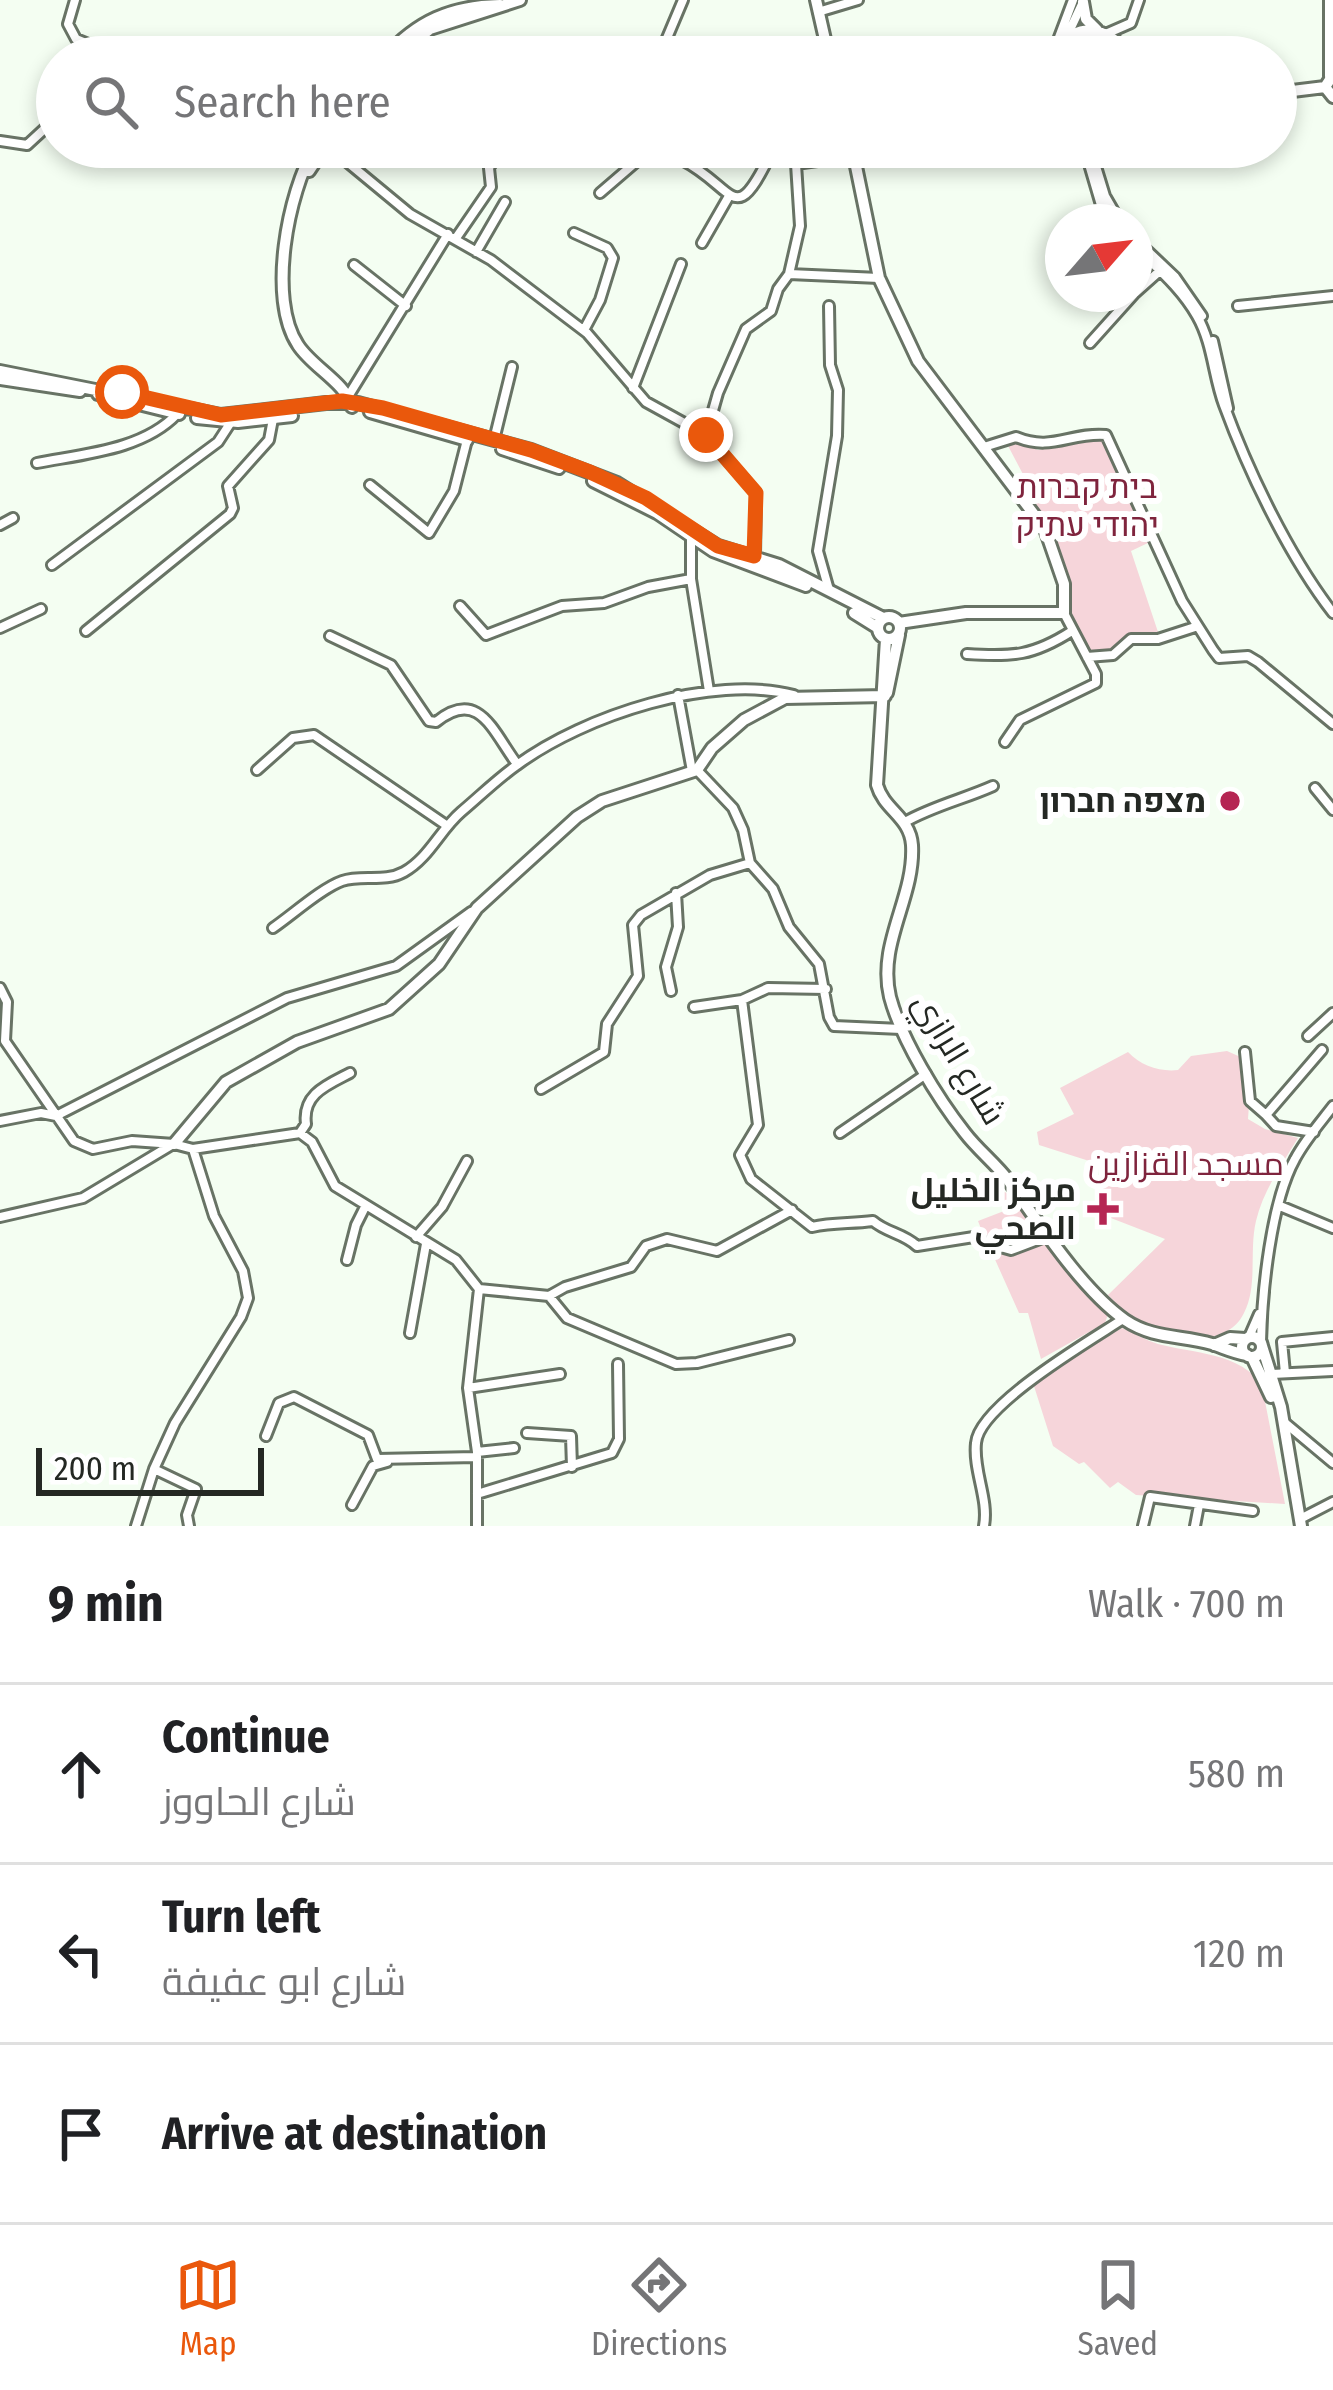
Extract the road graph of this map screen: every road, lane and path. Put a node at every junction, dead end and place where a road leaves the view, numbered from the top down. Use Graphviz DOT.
graph roads {
  1 [pos="75,0"];
  2 [pos="520,0"];
  3 [pos="683,0"];
  4 [pos="858,0"];
  5 [pos="1139,0"];
  6 [pos="1329,0"];
  7 [pos="1080,1"];
  8 [pos="503,5"];
  9 [pos="818,6"];
  10 [pos="1104,32"];
  11 [pos="74,36"];
  12 [pos="408,36"];
  13 [pos="420,36"];
  14 [pos="668,36"];
  15 [pos="825,36"];
  16 [pos="1068,36"];
  17 [pos="1094,36"];
  18 [pos="1108,36"];
  19 [pos="1330,84"];
  20 [pos="1297,90"];
  21 [pos="36,136"];
  22 [pos="0,141"];
  23 [pos="306,168"];
  24 [pos="312,168"];
  25 [pos="353,168"];
  26 [pos="489,168"];
  27 [pos="627,168"];
  28 [pos="692,168"];
  29 [pos="764,168"];
  30 [pos="796,168"];
  31 [pos="856,168"];
  32 [pos="1095,168"];
  33 [pos="297,189"];
  34 [pos="600,193"];
  35 [pos="729,196"];
  36 [pos="505,202"];
  37 [pos="1108,204"];
  38 [pos="574,233"];
  39 [pos="452,236"];
  40 [pos="702,243"];
  41 [pos="476,252"];
  42 [pos="1153,260"];
  43 [pos="681,264"];
  44 [pos="354,265"];
  45 [pos="1162,269"];
  46 [pos="789,274"];
  47 [pos="1153,277"];
  48 [pos="879,278"];
  49 [pos="1333,296"];
  50 [pos="406,305"];
  51 [pos="829,306"];
  52 [pos="1238,306"];
  53 [pos="1118,312"];
  54 [pos="584,330"];
  55 [pos="1090,343"];
  56 [pos="512,367"];
  57 [pos="0,375"];
  58 [pos="633,388"];
  59 [pos="351,402"];
  60 [pos="178,413"];
  61 [pos="273,419"];
  62 [pos="231,422"];
  63 [pos="706,435"];
  64 [pos="467,440"];
  65 [pos="494,440"];
  66 [pos="984,447"];
  67 [pos="37,463"];
  68 [pos="370,485"];
  69 [pos="13,518"];
  70 [pos="0,525"];
  71 [pos="691,538"];
  72 [pos="754,556"];
  73 [pos="52,565"];
  74 [pos="691,578"];
  75 [pos="829,591"];
  76 [pos="460,606"];
  77 [pos="41,608"];
  78 [pos="1064,613"];
  79 [pos="1333,613"];
  80 [pos="880,623"];
  81 [pos="1195,627"];
  82 [pos="0,628"];
  83 [pos="899,628"];
  84 [pos="1072,631"];
  85 [pos="86,632"];
  86 [pos="330,636"];
  87 [pos="886,639"];
  88 [pos="967,654"];
  89 [pos="1087,657"];
  90 [pos="709,691"];
  91 [pos="678,695"];
  92 [pos="886,695"];
  93 [pos="796,696"];
  94 [pos="1333,724"];
  95 [pos="1005,742"];
  96 [pos="518,764"];
  97 [pos="257,770"];
  98 [pos="694,771"];
  99 [pos="993,786"];
  100 [pos="1315,788"];
  101 [pos="1333,810"];
  102 [pos="905,822"];
  103 [pos="446,825"];
  104 [pos="750,863"];
  105 [pos="676,893"];
  106 [pos="477,908"];
  107 [pos="273,928"];
  108 [pos="0,988"];
  109 [pos="826,989"];
  110 [pos="671,991"];
  111 [pos="742,1000"];
  112 [pos="694,1007"];
  113 [pos="1333,1012"];
  114 [pos="902,1029"];
  115 [pos="1308,1036"];
  116 [pos="1322,1051"];
  117 [pos="1245,1052"];
  118 [pos="350,1073"];
  119 [pos="927,1073"];
  120 [pos="541,1089"];
  121 [pos="1333,1106"];
  122 [pos="1265,1115"];
  123 [pos="56,1116"];
  124 [pos="0,1121"];
  125 [pos="1314,1132"];
  126 [pos="300,1133"];
  127 [pos="840,1133"];
  128 [pos="174,1144"];
  129 [pos="194,1149"];
  130 [pos="467,1161"];
  131 [pos="1280,1206"];
  132 [pos="365,1207"];
  133 [pos="792,1210"];
  134 [pos="0,1217"];
  135 [pos="1333,1228"];
  136 [pos="1048,1236"];
  137 [pos="416,1237"];
  138 [pos="426,1244"];
  139 [pos="347,1260"];
  140 [pos="479,1289"];
  141 [pos="549,1296"];
  142 [pos="1123,1319"];
  143 [pos="410,1333"];
  144 [pos="1333,1337"];
  145 [pos="789,1340"];
  146 [pos="1254,1341"];
  147 [pos="1214,1345"];
  148 [pos="1249,1356"];
  149 [pos="618,1364"];
  150 [pos="1333,1371"];
  151 [pos="1279,1373"];
  152 [pos="560,1374"];
  153 [pos="468,1388"];
  154 [pos="1284,1422"];
  155 [pos="527,1433"];
  156 [pos="266,1436"];
  157 [pos="514,1448"];
  158 [pos="477,1454"];
  159 [pos="388,1462"];
  160 [pos="1333,1463"];
  161 [pos="572,1467"];
  162 [pos="154,1469"];
  163 [pos="477,1494"];
  164 [pos="1333,1502"];
  165 [pos="1199,1504"];
  166 [pos="352,1505"];
  167 [pos="1253,1511"];
  168 [pos="1301,1522"];
  169 [pos="136,1526"];
  170 [pos="189,1526"];
  171 [pos="477,1526"];
  172 [pos="984,1526"];
  173 [pos="1143,1526"];
  174 [pos="1195,1526"];
  1 -- 11 [label="street"];
  2 -- 8 [label="main road"];
  3 -- 14 [label="street"];
  4 -- 9 [label="street"];
  5 -- 10 [label="street"];
  6 -- 19 [label="street"];
  7 -- 10 [label="main road"];
  7 -- 16 [label="street"];
  8 -- 12 [label="main road"];
  8 -- 13 [label="main road"];
  9 -- 15 [label="main road"];
  10 -- 17 [label="main road"];
  10 -- 18 [label="main road"];
  19 -- 20 [label="main road"];
  21 -- 22 [label="street"];
  23 -- 33 [label="main road"];
  24 -- 33 [label="main road"];
  25 -- 39 [label="street"];
  26 -- 39 [label="street"];
  27 -- 34 [label="street"];
  28 -- 35 [label="street"];
  29 -- 35 [label="street"];
  30 -- 46 [label="street"];
  31 -- 48 [label="main road"];
  32 -- 37 [label="street"];
  33 -- 59 [label="main road"];
  35 -- 40 [label="street"];
  36 -- 41 [label="street"];
  38 -- 54 [label="street"];
  39 -- 41 [label="street"];
  39 -- 50 [label="street"];
  41 -- 54 [label="street"];
  42 -- 45 [label="street"];
  43 -- 58 [label="street"];
  44 -- 50 [label="street"];
  45 -- 47 [label="street"];
  45 -- 79 [label="street"];
  46 -- 48 [label="street"];
  46 -- 63 [label="street"];
  48 -- 66 [label="main road"];
  49 -- 52 [label="street"];
  50 -- 59 [label="street"];
  51 -- 75 [label="street"];
  53 -- 55 [label="street"];
  54 -- 58 [label="street"];
  56 -- 65 [label="street"];
  57 -- 59 [label="main road"];
  57 -- 60 [label="main road"];
  58 -- 63 [label="street"];
  59 -- 61 [label="main road"];
  59 -- 64 [label="main road"];
  59 -- 65 [label="main road"];
  60 -- 62 [label="main road"];
  60 -- 67 [label="street"];
  61 -- 62 [label="main road"];
  61 -- 85 [label="street"];
  62 -- 73 [label="street"];
  63 -- 72 [label="street"];
  64 -- 68 [label="street"];
  64 -- 71 [label="main road"];
  65 -- 72 [label="main road"];
  66 -- 78 [label="main road"];
  66 -- 81 [label="street"];
  69 -- 70 [label="street"];
  71 -- 74 [label="street"];
  71 -- 80 [label="main road"];
  72 -- 75 [label="main road"];
  74 -- 76 [label="street"];
  74 -- 90 [label="street"];
  75 -- 80 [label="main road"];
  77 -- 82 [label="street"];
  78 -- 83 [label="main road"];
  78 -- 84 [label="street"];
  80 -- 83 [label="main road"];
  80 -- 87 [label="main road"];
  81 -- 89 [label="street"];
  81 -- 94 [label="street"];
  83 -- 87 [label="main road"];
  83 -- 92 [label="main road, شارع الرازي"];
  84 -- 88 [label="street"];
  84 -- 89 [label="street"];
  86 -- 96 [label="street"];
  87 -- 92 [label="main road, شارع الرازي"];
  89 -- 95 [label="street"];
  90 -- 91 [label="street"];
  90 -- 93 [label="street"];
  91 -- 96 [label="street"];
  91 -- 98 [label="street"];
  92 -- 93 [label="main road"];
  92 -- 102 [label="main road, شارع الرازي"];
  93 -- 98 [label="main road"];
  96 -- 103 [label="street"];
  97 -- 103 [label="street"];
  98 -- 104 [label="street"];
  98 -- 106 [label="main road"];
  99 -- 102 [label="street"];
  100 -- 101 [label="street"];
  102 -- 114 [label="main road, شارع الرازي"];
  103 -- 107 [label="street"];
  104 -- 105 [label="street"];
  104 -- 109 [label="street"];
  105 -- 110 [label="street"];
  105 -- 120 [label="street"];
  106 -- 123 [label="street"];
  106 -- 128 [label="main road"];
  108 -- 123 [label="street"];
  109 -- 111 [label="street"];
  109 -- 114 [label="street"];
  111 -- 112 [label="street"];
  111 -- 133 [label="street"];
  113 -- 115 [label="street"];
  114 -- 119 [label="main road, شارع الرازي"];
  116 -- 122 [label="street"];
  117 -- 122 [label="street"];
  118 -- 126 [label="street"];
  119 -- 127 [label="street"];
  119 -- 136 [label="main road, شارع الرازي"];
  121 -- 125 [label="street"];
  122 -- 125 [label="street"];
  123 -- 124 [label="street"];
  123 -- 128 [label="street"];
  125 -- 131 [label="street"];
  126 -- 129 [label="street"];
  126 -- 132 [label="street"];
  128 -- 129 [label="street"];
  128 -- 134 [label="street"];
  129 -- 162 [label="street"];
  130 -- 137 [label="street"];
  131 -- 135 [label="street"];
  131 -- 146 [label="street"];
  132 -- 137 [label="street"];
  132 -- 139 [label="street"];
  133 -- 136 [label="street"];
  133 -- 141 [label="street"];
  136 -- 142 [label="main road, شارع الرازي"];
  137 -- 138 [label="street"];
  138 -- 140 [label="street"];
  138 -- 143 [label="street"];
  140 -- 141 [label="street"];
  140 -- 153 [label="street"];
  141 -- 145 [label="street"];
  142 -- 147 [label="main road, شارع الرازي"];
  142 -- 172 [label="street"];
  144 -- 151 [label="street"];
  146 -- 147 [label="main road, شارع الرازي"];
  146 -- 148 [label="main road"];
  146 -- 151 [label="main road"];
  147 -- 148 [label="main road, شارع الرازي"];
  148 -- 168 [label="main road"];
  149 -- 161 [label="street"];
  150 -- 151 [label="street"];
  151 -- 154 [label="main road"];
  152 -- 153 [label="street"];
  153 -- 158 [label="street"];
  154 -- 160 [label="street"];
  154 -- 168 [label="main road"];
  155 -- 161 [label="street"];
  156 -- 159 [label="street"];
  157 -- 158 [label="street"];
  158 -- 159 [label="street"];
  158 -- 163 [label="street"];
  159 -- 166 [label="street"];
  161 -- 163 [label="street"];
  162 -- 169 [label="street"];
  162 -- 170 [label="street"];
  163 -- 171 [label="street"];
  164 -- 168 [label="street"];
  165 -- 167 [label="street"];
  165 -- 173 [label="street"];
  165 -- 174 [label="street"];
}
